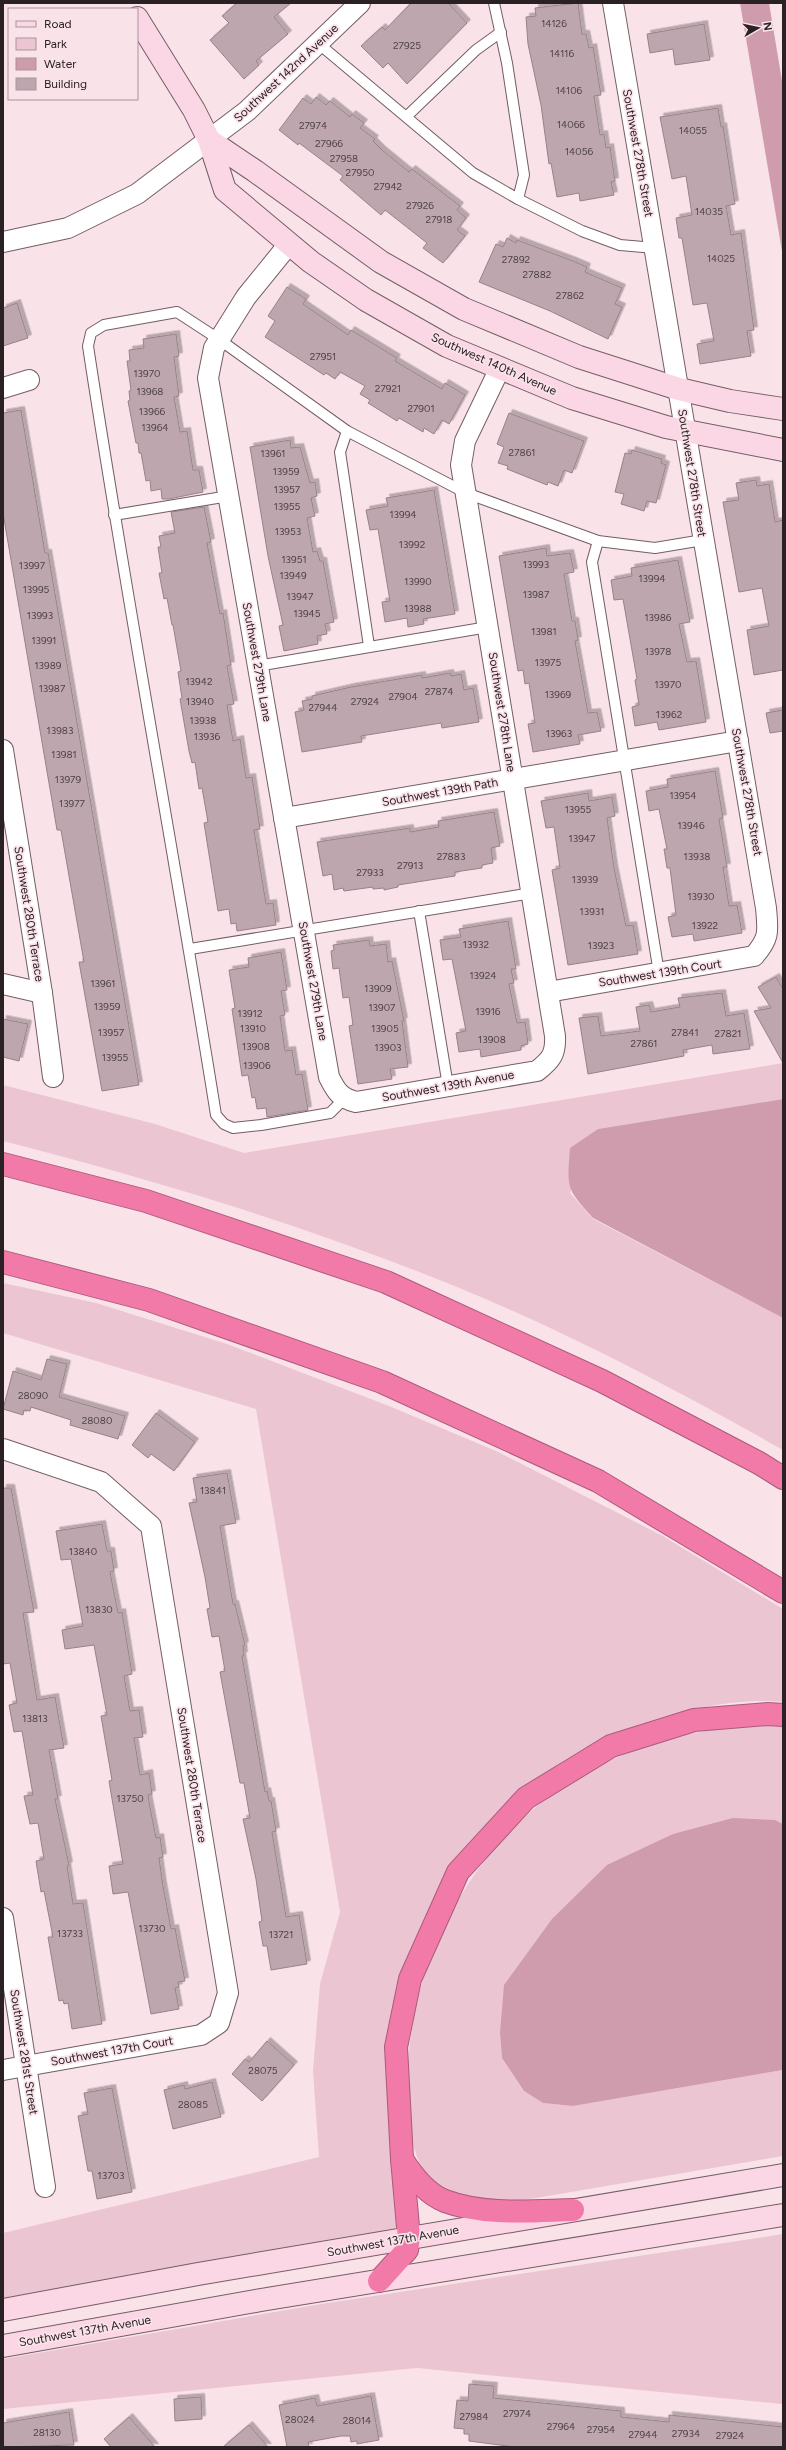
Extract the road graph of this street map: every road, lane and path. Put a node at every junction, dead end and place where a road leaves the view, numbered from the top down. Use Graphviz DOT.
graph roads {
  1 [pos="360,3"];
  2 [pos="494,3"];
  3 [pos="613,3"];
  4 [pos="138,20"];
  5 [pos="501,32"];
  6 [pos="319,44"];
  7 [pos="407,116"];
  8 [pos="209,140"];
  9 [pos="518,199"];
  10 [pos="3,242"];
  11 [pos="289,244"];
  12 [pos="655,248"];
  13 [pos="220,340"];
  14 [pos="500,368"];
  15 [pos="29,380"];
  16 [pos="3,388"];
  17 [pos="678,389"];
  18 [pos="783,409"];
  19 [pos="347,431"];
  20 [pos="686,431"];
  21 [pos="783,450"];
  22 [pos="466,492"];
  23 [pos="229,496"];
  24 [pos="114,515"];
  25 [pos="703,540"];
  26 [pos="598,541"];
  27 [pos="488,627"];
  28 [pos="369,646"];
  29 [pos="257,666"];
  30 [pos="738,741"];
  31 [pos="3,750"];
  32 [pos="624,760"];
  33 [pos="513,779"];
  34 [pos="284,818"];
  35 [pos="532,893"];
  36 [pos="419,911"];
  37 [pos="304,930"];
  38 [pos="766,943"];
  39 [pos="190,949"];
  40 [pos="659,973"];
  41 [pos="3,984"];
  42 [pos="548,992"];
  43 [pos="42,993"];
  44 [pos="550,1061"];
  45 [pos="53,1077"];
  46 [pos="448,1086"];
  47 [pos="344,1099"];
  48 [pos="3,1164"];
  49 [pos="3,1262"];
  50 [pos="3,1449"];
  51 [pos="783,1478"];
  52 [pos="783,1592"];
  53 [pos="783,1715"];
  54 [pos="3,1918"];
  55 [pos="219,2023"];
  56 [pos="26,2066"];
  57 [pos="3,2070"];
  58 [pos="402,2159"];
  59 [pos="783,2175"];
  60 [pos="45,2187"];
  61 [pos="573,2210"];
  62 [pos="783,2215"];
  63 [pos="409,2238"];
  64 [pos="379,2281"];
  65 [pos="3,2310"];
  66 [pos="3,2346"];
  1 -- 6 [label="street, Southwest 142nd Avenue"];
  2 -- 5 [label="lane"];
  3 -- 12 [label="street, Southwest 278th Street"];
  4 -- 8 [label="main road, Southwest 140th Avenue"];
  5 -- 7 [label="lane"];
  5 -- 9 [label="lane"];
  6 -- 7 [label="lane"];
  6 -- 8 [label="street, Southwest 142nd Avenue"];
  7 -- 9 [label="lane"];
  8 -- 10 [label="street, Southwest 142nd Avenue"];
  8 -- 11 [label="main road, Southwest 140th Avenue"];
  8 -- 17 [label="main road, Southwest 140th Avenue"];
  9 -- 12 [label="lane"];
  11 -- 13 [label="street, Southwest 279th Lane"];
  11 -- 14 [label="main road, Southwest 140th Avenue"];
  12 -- 17 [label="street, Southwest 278th Street"];
  13 -- 19 [label="lane"];
  13 -- 23 [label="street, Southwest 279th Lane"];
  13 -- 24 [label="lane"];
  14 -- 20 [label="main road, Southwest 140th Avenue"];
  14 -- 22 [label="street, Southwest 278th Lane"];
  15 -- 16 [label="street"];
  17 -- 18 [label="main road, Southwest 140th Avenue"];
  17 -- 20 [label="street, Southwest 278th Street"];
  19 -- 22 [label="lane"];
  19 -- 28 [label="lane"];
  20 -- 21 [label="main road, Southwest 140th Avenue"];
  20 -- 25 [label="street, Southwest 278th Street"];
  22 -- 26 [label="lane"];
  22 -- 27 [label="street, Southwest 278th Lane"];
  23 -- 24 [label="lane"];
  23 -- 29 [label="street, Southwest 279th Lane"];
  24 -- 39 [label="lane"];
  25 -- 26 [label="lane"];
  25 -- 30 [label="street, Southwest 278th Street"];
  26 -- 32 [label="lane"];
  27 -- 28 [label="lane"];
  27 -- 33 [label="street, Southwest 278th Lane"];
  28 -- 29 [label="lane"];
  29 -- 34 [label="street, Southwest 279th Lane"];
  30 -- 32 [label="street, Southwest 139th Path"];
  30 -- 38 [label="street, Southwest 278th Street"];
  31 -- 43 [label="street, Southwest 280th Terrace"];
  32 -- 33 [label="street, Southwest 139th Path"];
  32 -- 40 [label="lane"];
  33 -- 34 [label="street, Southwest 139th Path"];
  33 -- 35 [label="street, Southwest 278th Lane"];
  34 -- 37 [label="street, Southwest 279th Lane"];
  35 -- 36 [label="lane"];
  35 -- 42 [label="street, Southwest 278th Lane"];
  36 -- 37 [label="lane"];
  36 -- 46 [label="lane"];
  37 -- 39 [label="lane"];
  37 -- 47 [label="street, Southwest 279th Lane"];
  38 -- 40 [label="street, Southwest 139th Court"];
  39 -- 47 [label="lane"];
  40 -- 42 [label="street, Southwest 139th Court"];
  41 -- 43 [label="street"];
  42 -- 44 [label="street, Southwest 278th Lane"];
  43 -- 45 [label="street, Southwest 280th Terrace"];
  44 -- 46 [label="street, Southwest 139th Avenue"];
  46 -- 47 [label="street, Southwest 139th Avenue"];
  48 -- 51 [label="highway"];
  49 -- 52 [label="highway"];
  50 -- 55 [label="street, Southwest 280th Terrace"];
  53 -- 58 [label="highway"];
  54 -- 56 [label="street, Southwest 281st Street"];
  55 -- 56 [label="street, Southwest 137th Court"];
  56 -- 57 [label="street, Southwest 137th Court"];
  56 -- 60 [label="street, Southwest 281st Street"];
  58 -- 61 [label="highway"];
  58 -- 63 [label="highway"];
  59 -- 61 [label="main road, Southwest 137th Avenue"];
  61 -- 63 [label="main road, Southwest 137th Avenue"];
  62 -- 64 [label="main road, Southwest 137th Avenue"];
  63 -- 64 [label="highway"];
  63 -- 65 [label="main road, Southwest 137th Avenue"];
  64 -- 66 [label="main road, Southwest 137th Avenue"];
}
